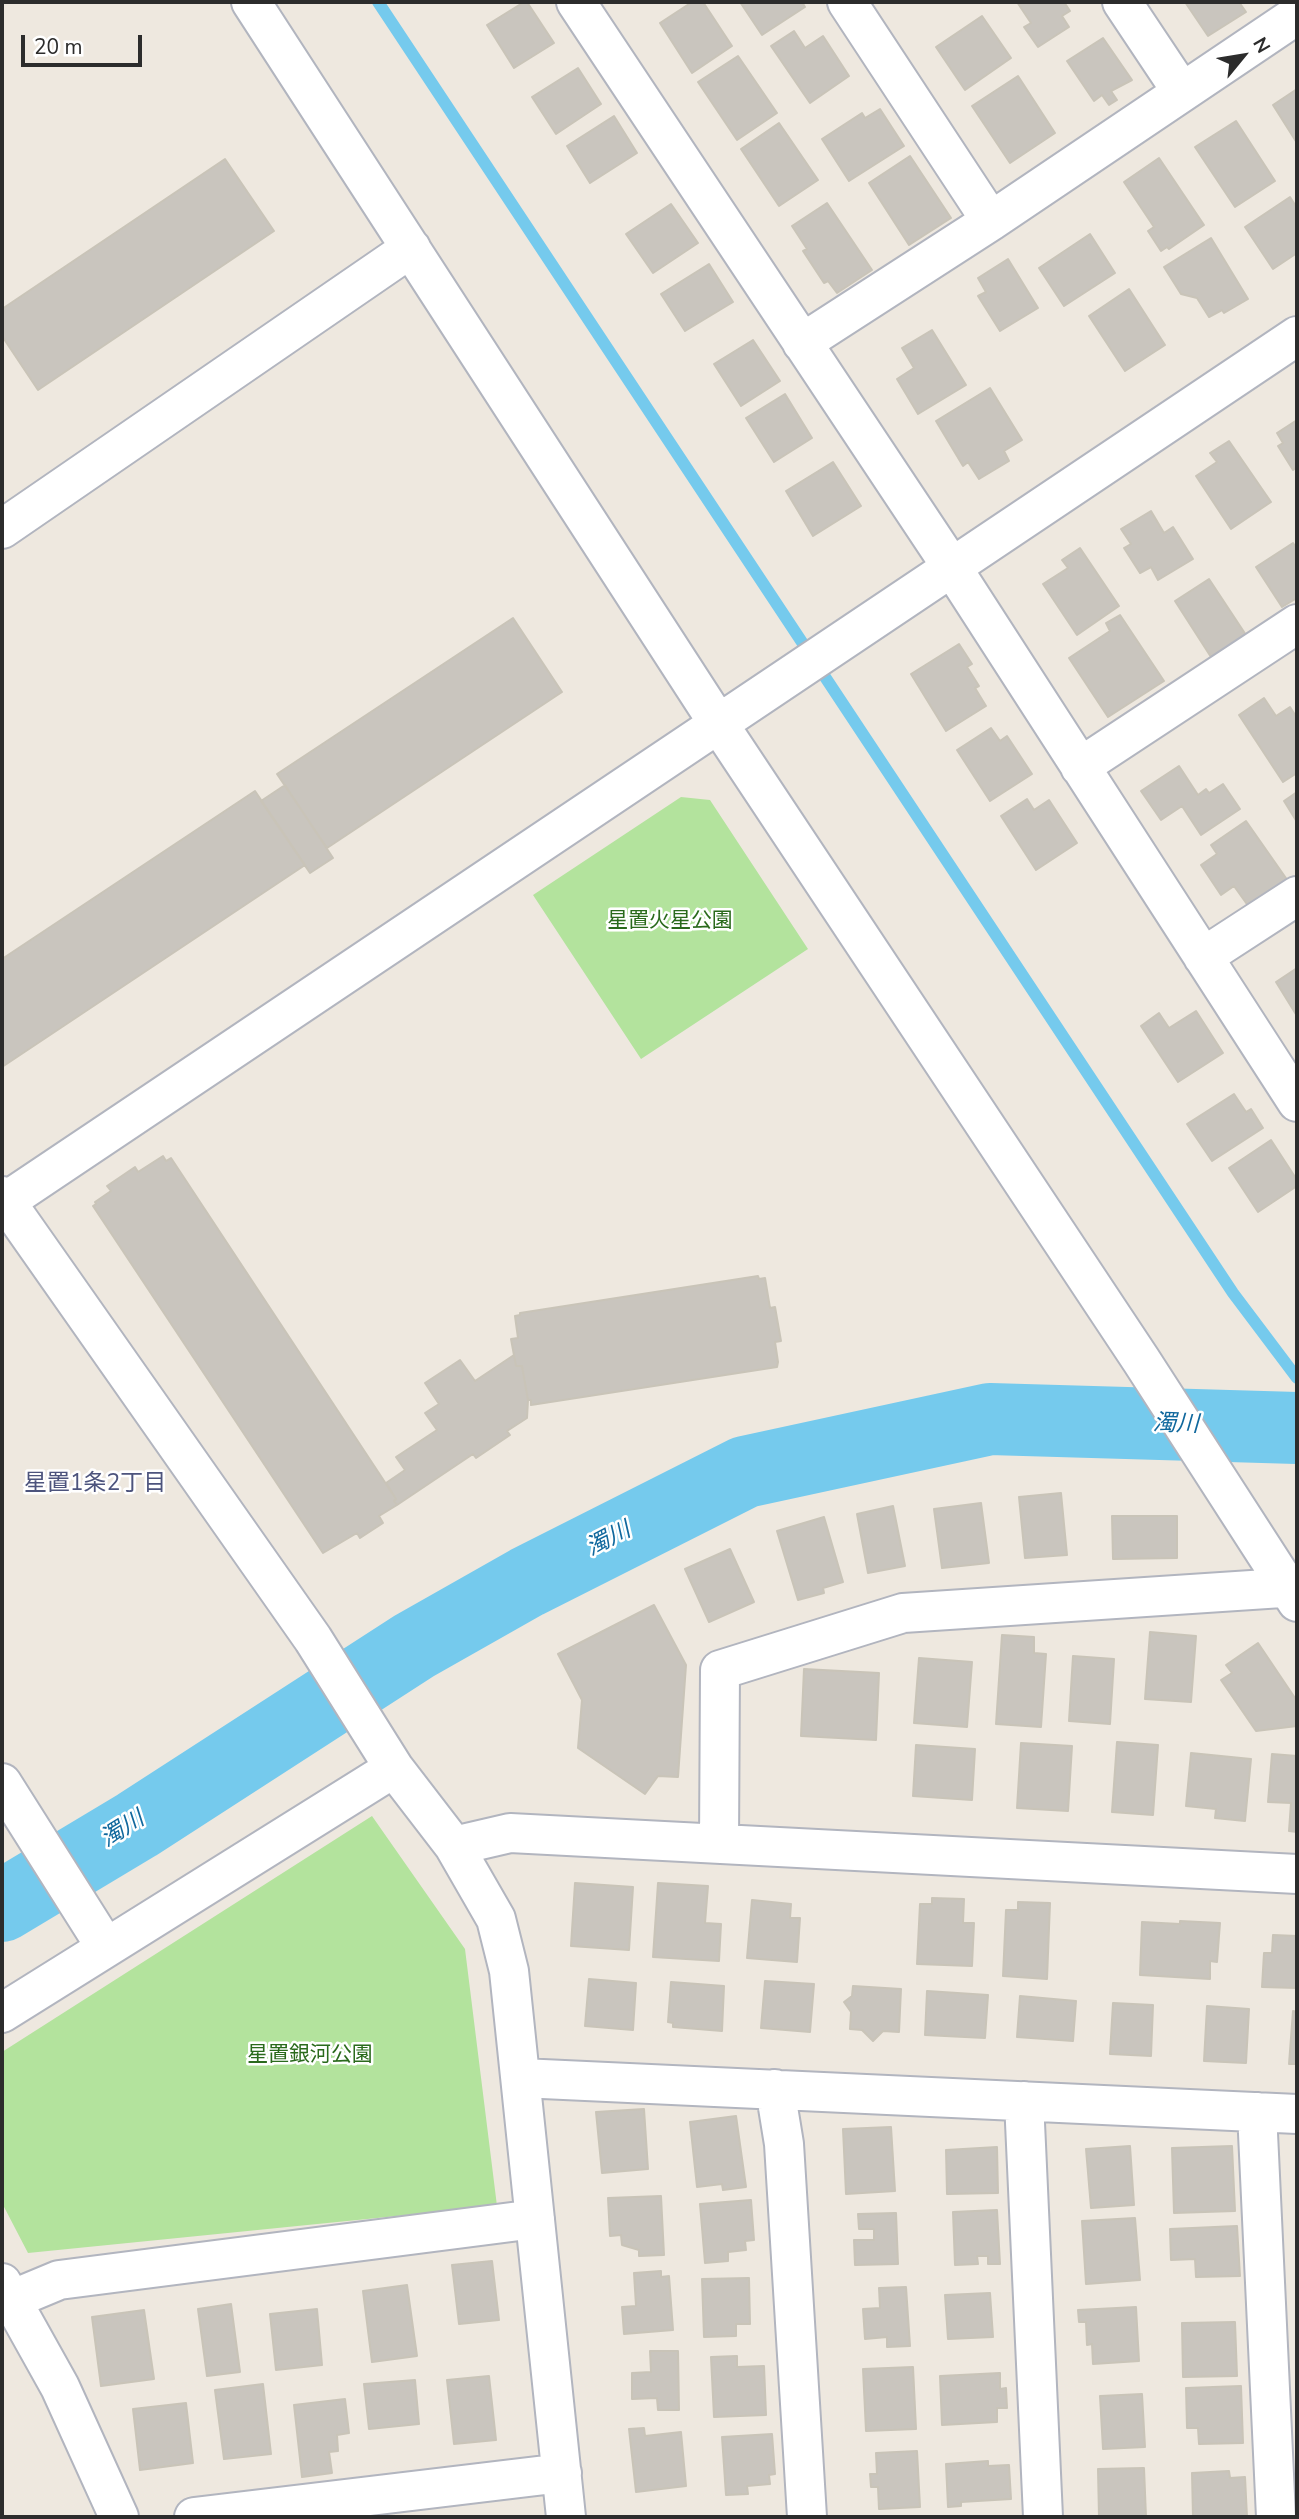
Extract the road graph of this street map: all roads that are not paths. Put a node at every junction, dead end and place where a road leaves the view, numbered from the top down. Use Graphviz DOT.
graph roads {
  1 [pos="251,2"];
  2 [pos="576,2"];
  3 [pos="847,2"];
  4 [pos="1122,2"];
  5 [pos="1297,15"];
  6 [pos="1182,92"];
  7 [pos="991,221"];
  8 [pos="411,248"];
  9 [pos="1297,336"];
  10 [pos="802,343"];
  11 [pos="2,529"];
  12 [pos="951,566"];
  13 [pos="1297,624"];
  14 [pos="718,723"];
  15 [pos="1080,767"];
  16 [pos="1297,896"];
  17 [pos="1203,957"];
  18 [pos="1297,1102"];
  19 [pos="3,1200"];
  20 [pos="1294,1591"];
  21 [pos="394,1768"];
  22 [pos="2,1783"];
  23 [pos="719,1844"];
  24 [pos="454,1846"];
  25 [pos="1297,1874"];
  26 [pos="96,1931"];
  27 [pos="2,2013"];
  28 [pos="521,2078"];
  29 [pos="775,2089"];
  30 [pos="1024,2101"];
  31 [pos="1257,2112"];
  32 [pos="1297,2114"];
  33 [pos="535,2219"];
  34 [pos="6,2291"];
  35 [pos="562,2473"];
  36 [pos="119,2517"];
  37 [pos="194,2517"];
  38 [pos="566,2517"];
  39 [pos="807,2517"];
  40 [pos="1043,2517"];
  41 [pos="1276,2517"];
  1 -- 8 [label="street"];
  2 -- 10 [label="street"];
  3 -- 7 [label="street"];
  4 -- 6 [label="street"];
  5 -- 6 [label="street"];
  6 -- 7 [label="street"];
  7 -- 10 [label="street"];
  8 -- 11 [label="street"];
  8 -- 14 [label="street"];
  9 -- 12 [label="street"];
  10 -- 12 [label="street"];
  12 -- 14 [label="street"];
  12 -- 15 [label="street"];
  13 -- 15 [label="street"];
  14 -- 19 [label="street"];
  14 -- 20 [label="street"];
  15 -- 17 [label="street"];
  16 -- 17 [label="street"];
  17 -- 18 [label="street"];
  19 -- 21 [label="street"];
  20 -- 23 [label="street"];
  21 -- 24 [label="street"];
  21 -- 26 [label="street"];
  22 -- 26 [label="street"];
  23 -- 24 [label="street"];
  23 -- 25 [label="street"];
  24 -- 28 [label="street"];
  26 -- 27 [label="street"];
  28 -- 29 [label="street"];
  28 -- 33 [label="street"];
  29 -- 30 [label="street"];
  29 -- 39 [label="street"];
  30 -- 31 [label="street"];
  30 -- 40 [label="street"];
  31 -- 32 [label="street"];
  31 -- 41 [label="street"];
  33 -- 34 [label="street"];
  33 -- 35 [label="street"];
  34 -- 36 [label="street"];
  35 -- 37 [label="street"];
  35 -- 38 [label="street"];
}
